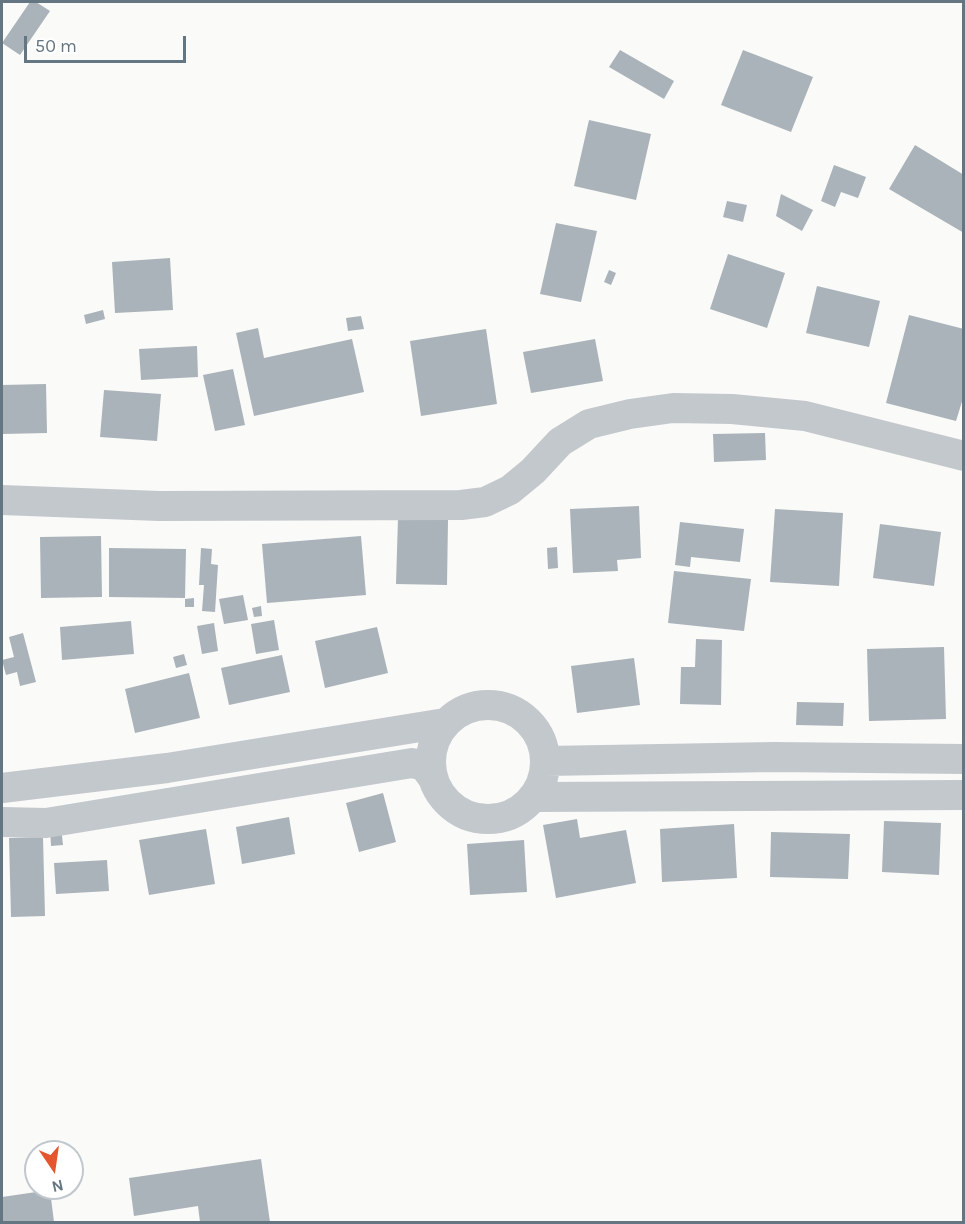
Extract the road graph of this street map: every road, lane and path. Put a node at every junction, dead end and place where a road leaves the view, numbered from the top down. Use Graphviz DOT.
graph roads {
  1 [pos="963,456"];
  2 [pos="2,500"];
  3 [pos="445,723"];
  4 [pos="774,757"];
  5 [pos="727,758"];
  6 [pos="934,759"];
  7 [pos="963,759"];
  8 [pos="207,761"];
  9 [pos="546,761"];
  10 [pos="167,768"];
  11 [pos="432,777"];
  12 [pos="2,788"];
  13 [pos="933,794"];
  14 [pos="211,795"];
  15 [pos="963,795"];
  16 [pos="728,796"];
  17 [pos="775,796"];
  18 [pos="533,797"];
  19 [pos="172,802"];
  20 [pos="2,822"];
  1 -- 2 [label="street"];
  3 -- 8 [label="street"];
  3 -- 9 [label="street"];
  3 -- 11 [label="street"];
  4 -- 5 [label="street"];
  4 -- 6 [label="street"];
  4 -- 17 [label="street"];
  5 -- 9 [label="street"];
  5 -- 16 [label="street"];
  6 -- 7 [label="street"];
  6 -- 13 [label="street"];
  8 -- 10 [label="street"];
  8 -- 14 [label="street"];
  9 -- 18 [label="street"];
  10 -- 12 [label="street"];
  10 -- 19 [label="street"];
  11 -- 14 [label="street"];
  11 -- 18 [label="street"];
  13 -- 15 [label="street"];
  13 -- 17 [label="street"];
  14 -- 19 [label="street"];
  16 -- 17 [label="street"];
  16 -- 18 [label="street"];
  19 -- 20 [label="street"];
}
